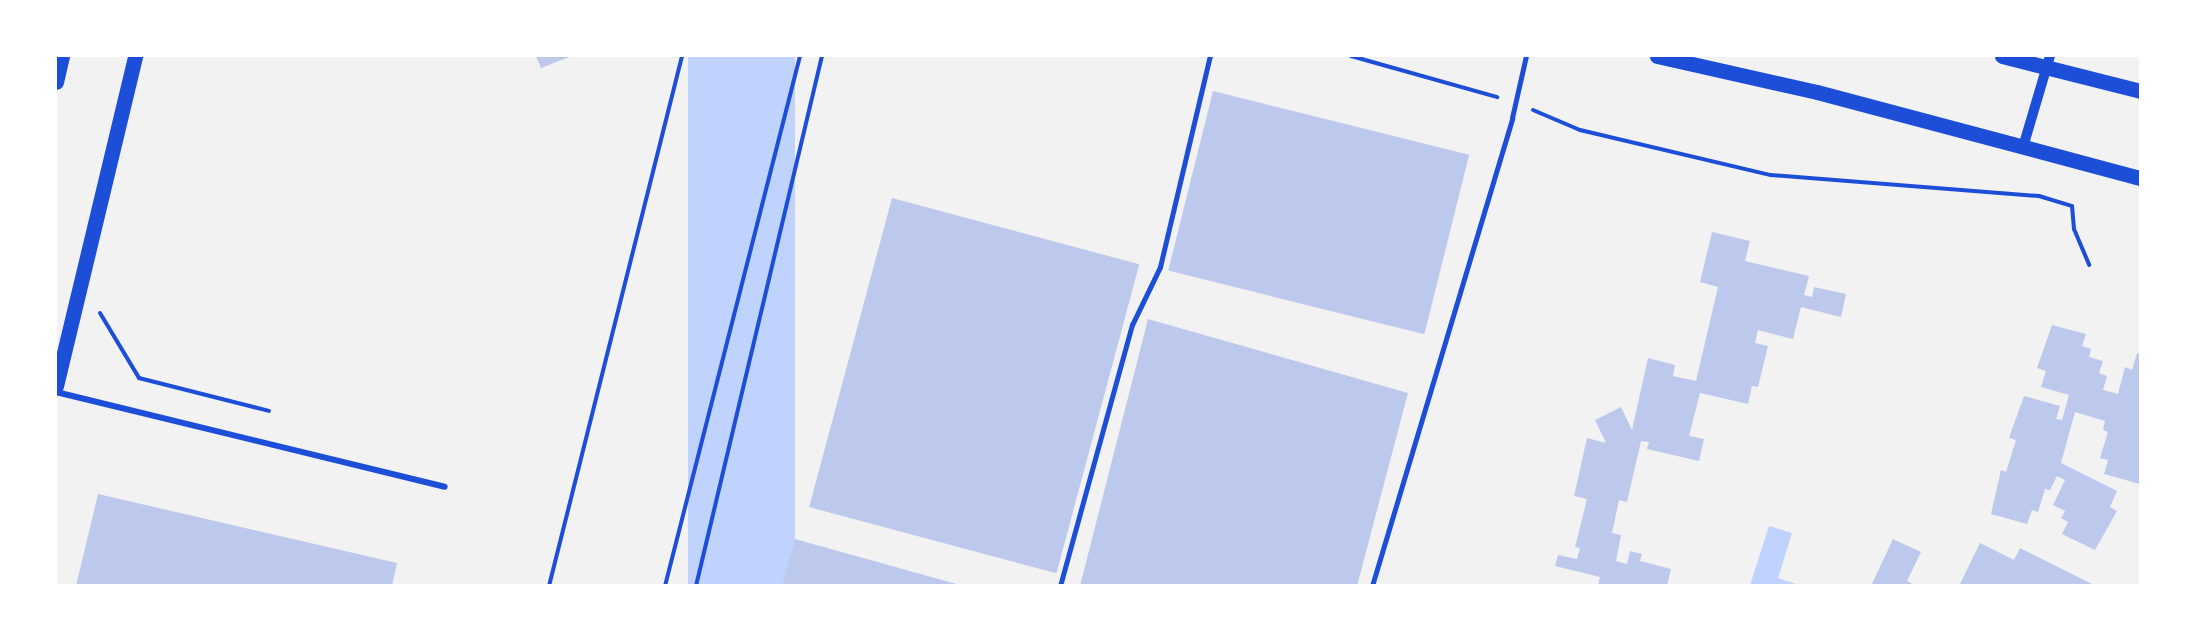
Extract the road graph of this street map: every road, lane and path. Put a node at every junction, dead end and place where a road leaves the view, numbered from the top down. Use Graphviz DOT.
graph roads {
  1 [pos="62,56"];
  2 [pos="135,56"];
  3 [pos="682,56"];
  4 [pos="800,56"];
  5 [pos="822,56"];
  6 [pos="1210,56"];
  7 [pos="1351,56"];
  8 [pos="1526,56"];
  9 [pos="1657,56"];
  10 [pos="2002,56"];
  11 [pos="2049,61"];
  12 [pos="56,82"];
  13 [pos="2140,91"];
  14 [pos="1515,102"];
  15 [pos="2023,147"];
  16 [pos="2140,178"];
  17 [pos="2089,265"];
  18 [pos="103,303"];
  19 [pos="56,386"];
  20 [pos="56,392"];
  21 [pos="269,411"];
  22 [pos="445,487"];
  23 [pos="549,585"];
  24 [pos="665,585"];
  25 [pos="696,585"];
  26 [pos="1060,585"];
  27 [pos="1372,585"];
  1 -- 12 [label="main road"];
  2 -- 19 [label="main road"];
  3 -- 23 [label="path"];
  4 -- 24 [label="path"];
  5 -- 25 [label="path"];
  6 -- 26 [label="lane"];
  7 -- 14 [label="path"];
  8 -- 14 [label="lane"];
  9 -- 15 [label="main road"];
  10 -- 11 [label="main road"];
  11 -- 13 [label="main road"];
  11 -- 15 [label="street"];
  14 -- 17 [label="path"];
  14 -- 27 [label="lane"];
  15 -- 16 [label="main road"];
  18 -- 21 [label="path"];
  20 -- 22 [label="street"];
}
